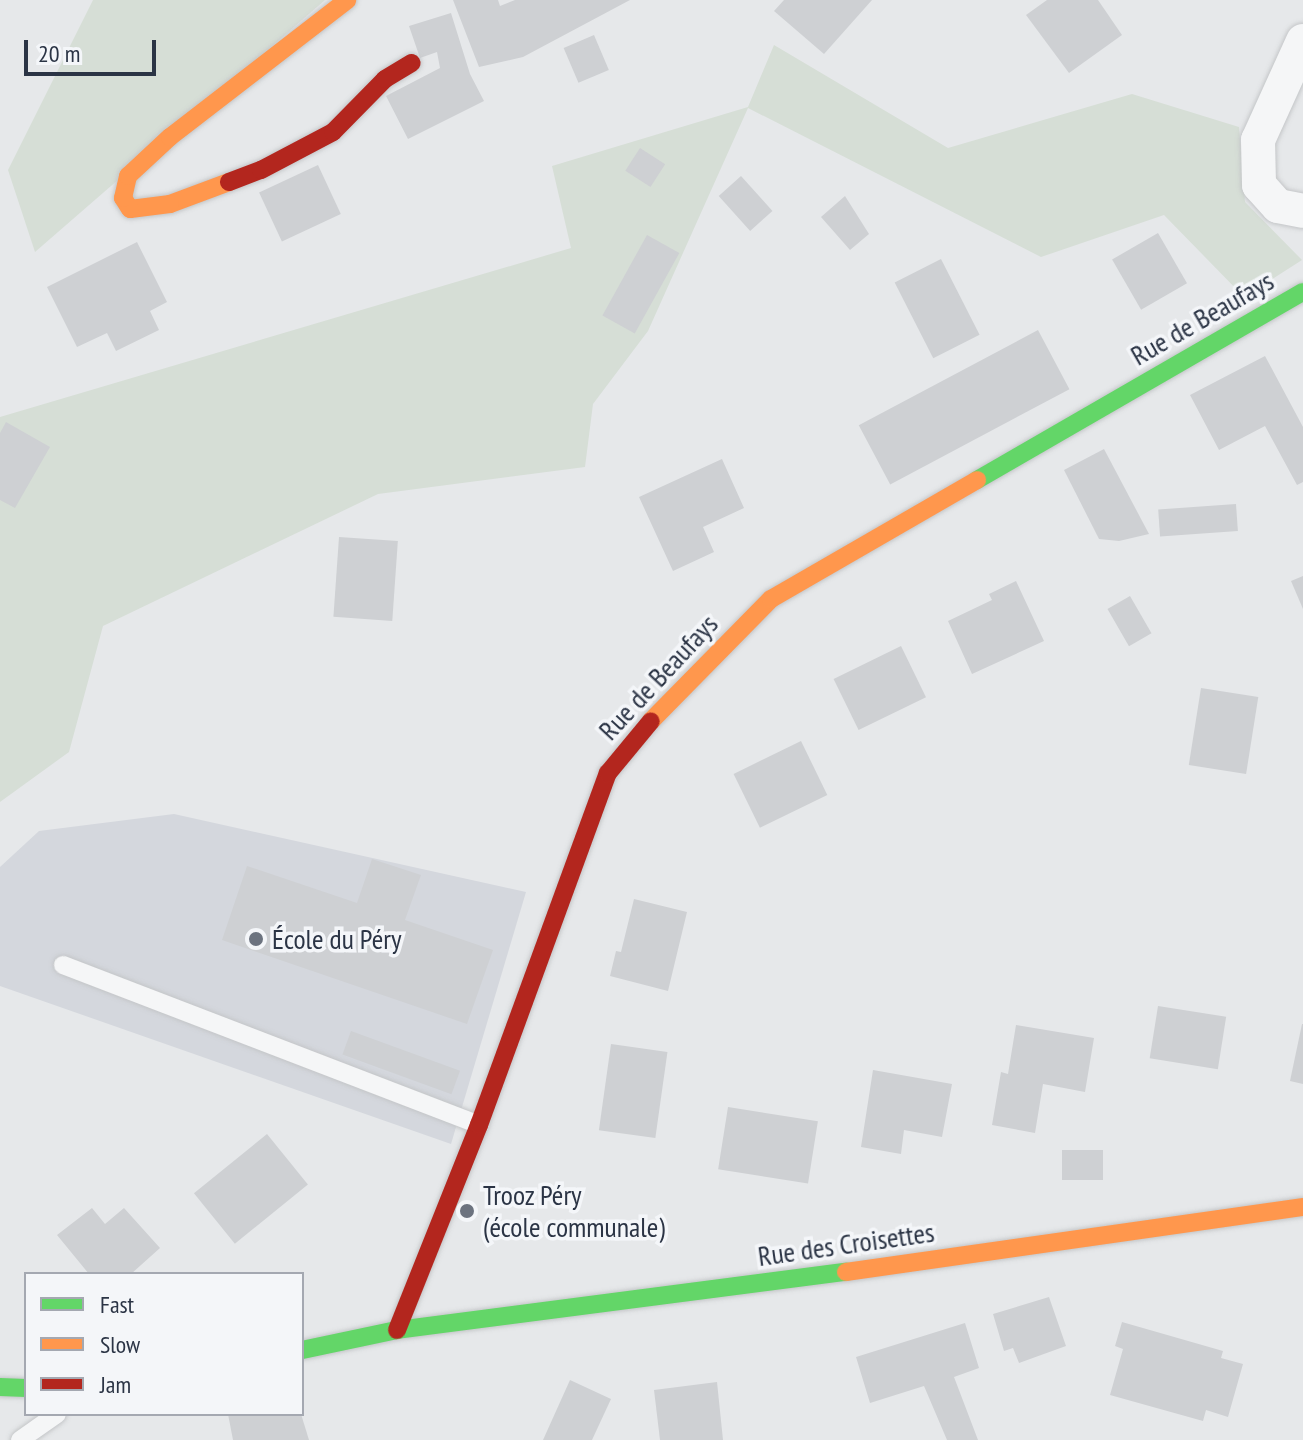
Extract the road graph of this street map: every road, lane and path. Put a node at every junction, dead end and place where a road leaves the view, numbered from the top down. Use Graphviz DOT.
graph roads {
  1 [pos="347,0"];
  2 [pos="1303,41"];
  3 [pos="412,63"];
  4 [pos="1303,211"];
  5 [pos="1303,292"];
  6 [pos="63,965"];
  7 [pos="479,1125"];
  8 [pos="1303,1207"];
  9 [pos="397,1330"];
  10 [pos="304,1350"];
  11 [pos="0,1387"];
  12 [pos="24,1388"];
  13 [pos="54,1416"];
  14 [pos="20,1440"];
  1 -- 3 [label="street"];
  2 -- 4 [label="street"];
  5 -- 7 [label="street, Rue de Beaufays"];
  6 -- 7 [label="lane"];
  7 -- 9 [label="street, Rue de Beaufays"];
  8 -- 9 [label="street, Rue des Croisettes"];
  9 -- 10 [label="street"];
  11 -- 12 [label="street"];
  13 -- 14 [label="lane"];
}
